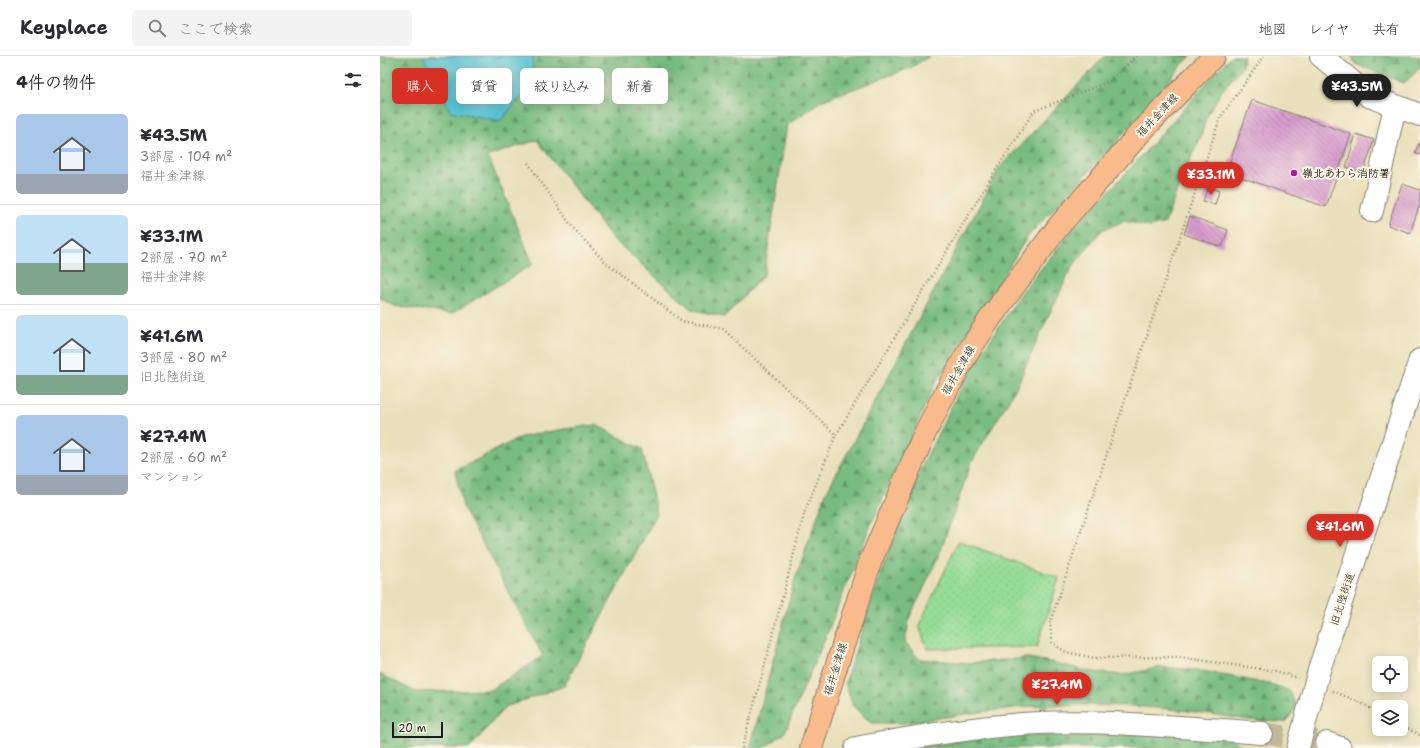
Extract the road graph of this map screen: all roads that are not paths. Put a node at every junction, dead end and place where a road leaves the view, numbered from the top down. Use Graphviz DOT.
graph roads {
  1 [pos="1214,56"];
  2 [pos="1321,56"];
  3 [pos="1395,106"];
  4 [pos="1420,115"];
  5 [pos="1372,211"];
  6 [pos="1420,360"];
  7 [pos="1262,733"];
  8 [pos="811,748"];
  9 [pos="856,748"];
  10 [pos="1298,748"];
  1 -- 8 [label="main road, 福井金津線"];
  2 -- 3 [label="street"];
  3 -- 4 [label="street"];
  3 -- 5 [label="street"];
  6 -- 10 [label="street, 旧北陸街道"];
  7 -- 9 [label="street"];
}
